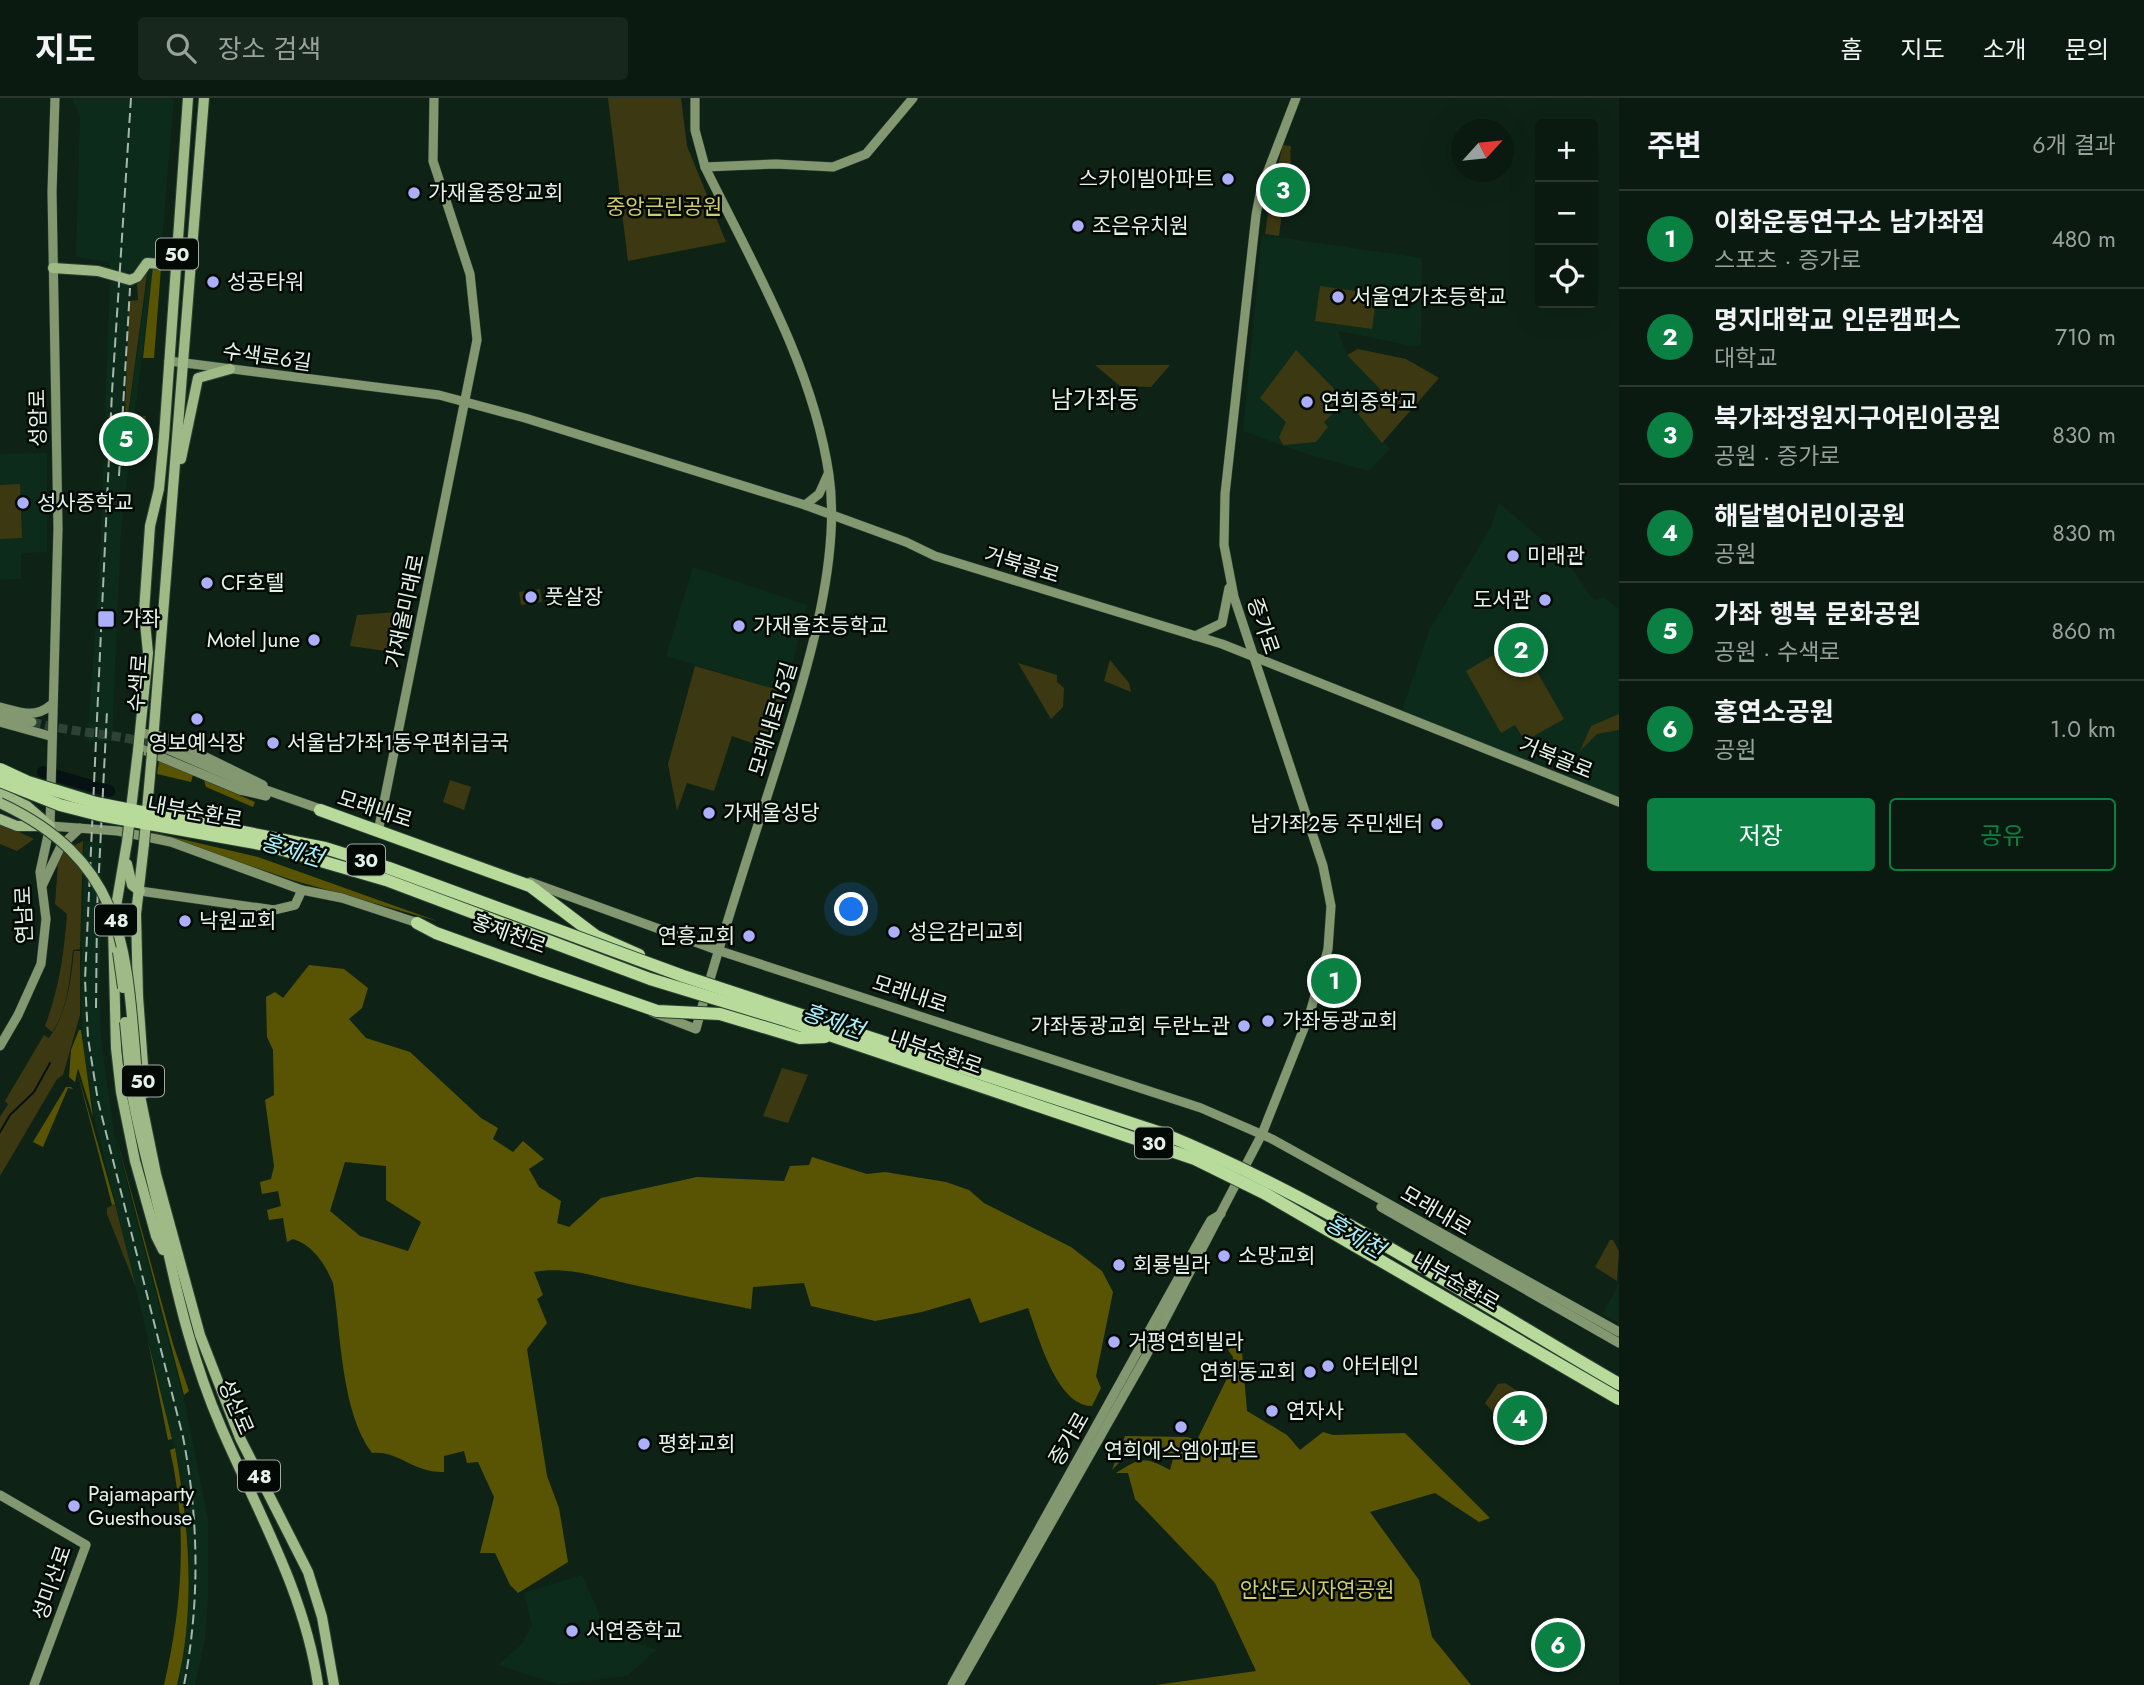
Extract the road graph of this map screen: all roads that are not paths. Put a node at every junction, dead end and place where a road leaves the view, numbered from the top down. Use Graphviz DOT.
graph roads {
  1 [pos="55,98"];
  2 [pos="188,98"];
  3 [pos="204,98"];
  4 [pos="434,98"];
  5 [pos="695,98"];
  6 [pos="913,98"];
  7 [pos="1296,98"];
  8 [pos="705,167"];
  9 [pos="176,265"];
  10 [pos="53,268"];
  11 [pos="169,360"];
  12 [pos="182,362"];
  13 [pos="230,369"];
  14 [pos="466,402"];
  15 [pos="829,472"];
  16 [pos="175,474"];
  17 [pos="805,506"];
  18 [pos="831,514"];
  19 [pos="1230,579"];
  20 [pos="1195,636"];
  21 [pos="1255,656"];
  22 [pos="51,705"];
  23 [pos="0,707"];
  24 [pos="0,715"];
  25 [pos="0,722"];
  26 [pos="32,722"];
  27 [pos="141,733"];
  28 [pos="154,735"];
  29 [pos="50,740"];
  30 [pos="177,743"];
  31 [pos="165,748"];
  32 [pos="138,750"];
  33 [pos="152,752"];
  34 [pos="170,761"];
  35 [pos="0,769"];
  36 [pos="0,781"];
  37 [pos="0,793"];
  38 [pos="18,801"];
  39 [pos="292,801"];
  40 [pos="1619,802"];
  41 [pos="0,803"];
  42 [pos="0,810"];
  43 [pos="320,810"];
  44 [pos="0,819"];
  45 [pos="50,820"];
  46 [pos="17,826"];
  47 [pos="80,828"];
  48 [pos="379,828"];
  49 [pos="126,857"];
  50 [pos="41,888"];
  51 [pos="302,890"];
  52 [pos="140,891"];
  53 [pos="417,923"];
  54 [pos="717,950"];
  55 [pos="683,976"];
  56 [pos="696,1029"];
  57 [pos="832,1036"];
  58 [pos="0,1046"];
  59 [pos="134,1087"];
  60 [pos="1264,1139"];
  61 [pos="1223,1210"];
  62 [pos="168,1258"];
  63 [pos="181,1267"];
  64 [pos="1619,1332"];
  65 [pos="1619,1343"];
  66 [pos="1619,1384"];
  67 [pos="1619,1399"];
  68 [pos="0,1495"];
  69 [pos="34,1685"];
  70 [pos="318,1685"];
  71 [pos="334,1685"];
  72 [pos="951,1685"];
  73 [pos="959,1685"];
  1 -- 10 [label="main road, 성암로"];
  2 -- 9 [label="main road, 수색로 / 50"];
  3 -- 12 [label="main road, 수색로 / 50"];
  4 -- 14 [label="main road"];
  5 -- 8 [label="main road"];
  6 -- 8 [label="main road"];
  7 -- 19 [label="main road, 증가로"];
  8 -- 15 [label="main road"];
  9 -- 10 [label="main road"];
  9 -- 11 [label="main road, 수색로 / 50"];
  10 -- 22 [label="main road, 성암로"];
  11 -- 12 [label="main road, 수색로6길"];
  11 -- 27 [label="main road, 수색로 / 50"];
  12 -- 13 [label="main road, 수색로6길"];
  12 -- 16 [label="main road, 수색로 / 50"];
  13 -- 14 [label="main road, 수색로6길"];
  13 -- 16 [label="main road"];
  14 -- 17 [label="main road"];
  14 -- 48 [label="main road, 가재울미래로"];
  15 -- 17 [label="main road"];
  15 -- 18 [label="main road"];
  16 -- 28 [label="main road, 수색로 / 50"];
  17 -- 18 [label="main road"];
  18 -- 20 [label="main road, 거북골로"];
  18 -- 54 [label="main road, 모래내로15길"];
  19 -- 20 [label="main road"];
  19 -- 21 [label="main road, 증가로"];
  20 -- 21 [label="main road, 거북골로"];
  21 -- 40 [label="main road, 거북골로"];
  21 -- 60 [label="main road, 증가로"];
  22 -- 23 [label="main road"];
  22 -- 29 [label="main road, 성암로"];
  24 -- 26 [label="main road"];
  25 -- 29 [label="main road"];
  27 -- 28 [label="main road"];
  27 -- 32 [label="main road, 수색로 / 50"];
  28 -- 30 [label="main road"];
  28 -- 33 [label="main road, 수색로 / 50"];
  29 -- 45 [label="main road, 연남로, bridge"];
  30 -- 34 [label="main road"];
  30 -- 39 [label="main road"];
  31 -- 39 [label="main road, 모래내로"];
  32 -- 33 [label="main road"];
  32 -- 49 [label="main road, 수색로 / 50, bridge"];
  33 -- 34 [label="main road"];
  33 -- 52 [label="main road, 수색로 / 50, bridge"];
  34 -- 39 [label="main road"];
  35 -- 55 [label="highway, 내부순환로 / 30, bridge"];
  36 -- 57 [label="highway, 내부순환로 / 30, bridge"];
  37 -- 38 [label="main road"];
  38 -- 45 [label="main road"];
  38 -- 46 [label="main road"];
  39 -- 43 [label="main road, 모래내로"];
  41 -- 59 [label="main road, 48, bridge"];
  42 -- 59 [label="main road, 48, bridge"];
  43 -- 48 [label="main road, 모래내로"];
  43 -- 55 [label="highway, bridge"];
  44 -- 46 [label="main road"];
  45 -- 46 [label="main road"];
  45 -- 47 [label="main road, 홍제천로"];
  45 -- 50 [label="main road, 연남로"];
  47 -- 50 [label="main road"];
  47 -- 51 [label="main road, 홍제천로"];
  48 -- 54 [label="main road, 모래내로"];
  49 -- 52 [label="main road"];
  49 -- 62 [label="main road, 수색로 / 50"];
  50 -- 58 [label="main road, 연남로"];
  51 -- 52 [label="main road"];
  51 -- 53 [label="main road, 홍제천로"];
  52 -- 63 [label="main road, 수색로 / 50"];
  53 -- 56 [label="main road, 홍제천로"];
  53 -- 57 [label="highway, bridge"];
  54 -- 56 [label="main road, 모래내로15길, bridge"];
  54 -- 60 [label="main road, 모래내로"];
  55 -- 66 [label="highway, 내부순환로 / 30, bridge"];
  57 -- 67 [label="highway, 내부순환로 / 30, bridge"];
  59 -- 62 [label="main road, 48"];
  59 -- 63 [label="main road, 48"];
  60 -- 61 [label="main road, 증가로, bridge"];
  60 -- 64 [label="main road, 모래내로"];
  60 -- 65 [label="main road, 모래내로"];
  61 -- 72 [label="main road, 증가로"];
  61 -- 73 [label="main road, 증가로"];
  62 -- 70 [label="main road, 성산로 / 48"];
  63 -- 71 [label="main road, 성산로 / 48"];
  68 -- 69 [label="main road, 성미산로"];
}
